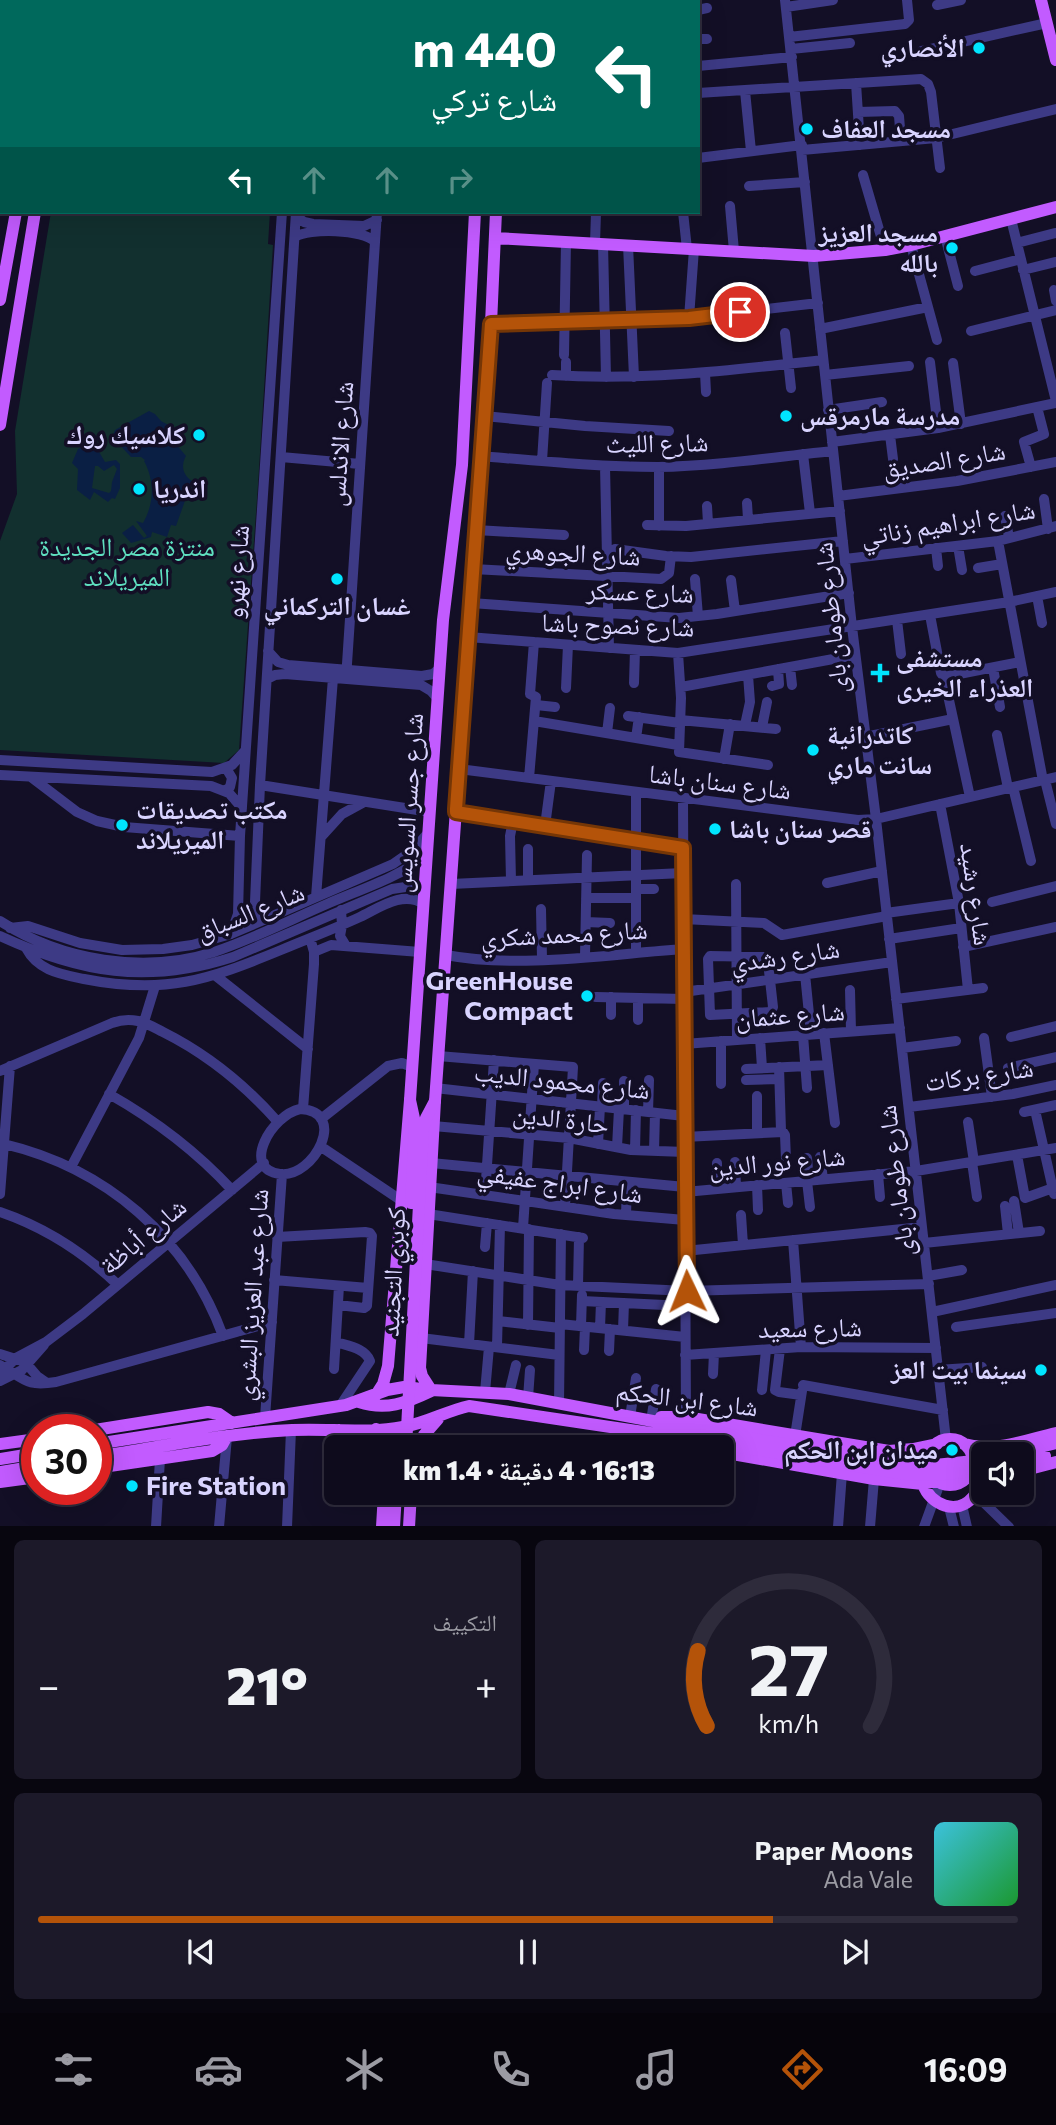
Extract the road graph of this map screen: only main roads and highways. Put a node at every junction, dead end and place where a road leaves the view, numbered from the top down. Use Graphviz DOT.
graph roads {
  1 [pos="1041,0"];
  2 [pos="1050,25"];
  3 [pos="1056,60"];
  4 [pos="1056,207"];
  5 [pos="16,214"];
  6 [pos="35,214"];
  7 [pos="475,214"];
  8 [pos="496,214"];
  9 [pos="495,238"];
  10 [pos="0,300"];
  11 [pos="0,425"];
  12 [pos="435,1095"];
  13 [pos="410,1100"];
  14 [pos="392,1323"];
  15 [pos="422,1323"];
  16 [pos="431,1391"];
  17 [pos="376,1395"];
  18 [pos="359,1402"];
  19 [pos="443,1415"];
  20 [pos="651,1421"];
  21 [pos="112,1427"];
  22 [pos="227,1428"];
  23 [pos="339,1430"];
  24 [pos="376,1430"];
  25 [pos="1056,1433"];
  26 [pos="345,1435"];
  27 [pos="380,1435"];
  28 [pos="399,1435"];
  29 [pos="407,1435"];
  30 [pos="424,1435"];
  31 [pos="669,1435"];
  32 [pos="691,1435"];
  33 [pos="21,1441"];
  34 [pos="112,1442"];
  35 [pos="941,1442"];
  36 [pos="1030,1442"];
  37 [pos="734,1443"];
  38 [pos="1056,1443"];
  39 [pos="0,1444"];
  40 [pos="964,1444"];
  41 [pos="734,1445"];
  42 [pos="971,1445"];
  43 [pos="1034,1446"];
  44 [pos="898,1451"];
  45 [pos="112,1453"];
  46 [pos="1056,1453"];
  47 [pos="734,1454"];
  48 [pos="21,1456"];
  49 [pos="0,1459"];
  50 [pos="1034,1459"];
  51 [pos="971,1461"];
  52 [pos="1056,1461"];
  53 [pos="112,1466"];
  54 [pos="1034,1467"];
  55 [pos="21,1469"];
  56 [pos="0,1472"];
  57 [pos="21,1479"];
  58 [pos="971,1480"];
  59 [pos="0,1482"];
  60 [pos="895,1482"];
  61 [pos="971,1482"];
  62 [pos="933,1483"];
  63 [pos="959,1483"];
  64 [pos="971,1492"];
  65 [pos="383,1505"];
  66 [pos="395,1505"];
  67 [pos="403,1505"];
  68 [pos="410,1505"];
  69 [pos="382,1526"];
  70 [pos="394,1526"];
  71 [pos="402,1526"];
  72 [pos="409,1526"];
  1 -- 2 [label="main road"];
  2 -- 3 [label="main road"];
  4 -- 9 [label="main road"];
  5 -- 10 [label="main road"];
  6 -- 11 [label="main road"];
  7 -- 13 [label="main road, شارع جسر السويس"];
  8 -- 9 [label="main road, شارع جسر السويس"];
  9 -- 12 [label="main road, شارع جسر السويس"];
  12 -- 15 [label="main road, شارع جسر السويس"];
  12 -- 29 [label="main road, كوبري التجنيد, bridge"];
  13 -- 14 [label="main road, شارع جسر السويس"];
  13 -- 28 [label="main road, كوبري التجنيد, bridge"];
  14 -- 15 [label="main road"];
  14 -- 17 [label="main road, شارع جسر السويس"];
  15 -- 16 [label="main road, شارع جسر السويس"];
  16 -- 17 [label="main road, شارع ابن الحكم"];
  16 -- 18 [label="main road"];
  16 -- 20 [label="main road, شارع ابن الحكم"];
  17 -- 18 [label="main road, شارع ابن الحكم"];
  18 -- 22 [label="main road"];
  19 -- 24 [label="main road, شارع ابن الحكم"];
  19 -- 30 [label="main road"];
  19 -- 31 [label="main road, شارع ابن الحكم"];
  20 -- 32 [label="main road"];
  20 -- 44 [label="main road, شارع ابن الحكم"];
  21 -- 22 [label="main road"];
  22 -- 23 [label="main road, شارع ابن الحكم"];
  22 -- 34 [label="main road"];
  22 -- 45 [label="main road"];
  22 -- 53 [label="main road"];
  23 -- 24 [label="main road, شارع ابن الحكم"];
  23 -- 26 [label="main road"];
  24 -- 27 [label="main road"];
  25 -- 36 [label="main road"];
  33 -- 39 [label="main road"];
  35 -- 40 [label="main road"];
  35 -- 44 [label="main road, شارع ابن الحكم"];
  35 -- 62 [label="main road"];
  37 -- 51 [label="main road, bridge"];
  38 -- 43 [label="main road"];
  40 -- 42 [label="main road"];
  40 -- 63 [label="main road"];
  41 -- 58 [label="main road, bridge"];
  44 -- 60 [label="main road"];
  46 -- 50 [label="main road"];
  47 -- 60 [label="main road, شارع ابن الحكم"];
  48 -- 49 [label="main road"];
  52 -- 54 [label="main road"];
  55 -- 56 [label="main road"];
  57 -- 59 [label="main road"];
  60 -- 62 [label="main road, شارع ابن الحكم"];
  61 -- 63 [label="main road"];
  62 -- 63 [label="main road"];
  62 -- 64 [label="main road"];
  65 -- 69 [label="main road"];
  66 -- 70 [label="main road"];
  67 -- 71 [label="main road"];
  68 -- 72 [label="main road"];
}
